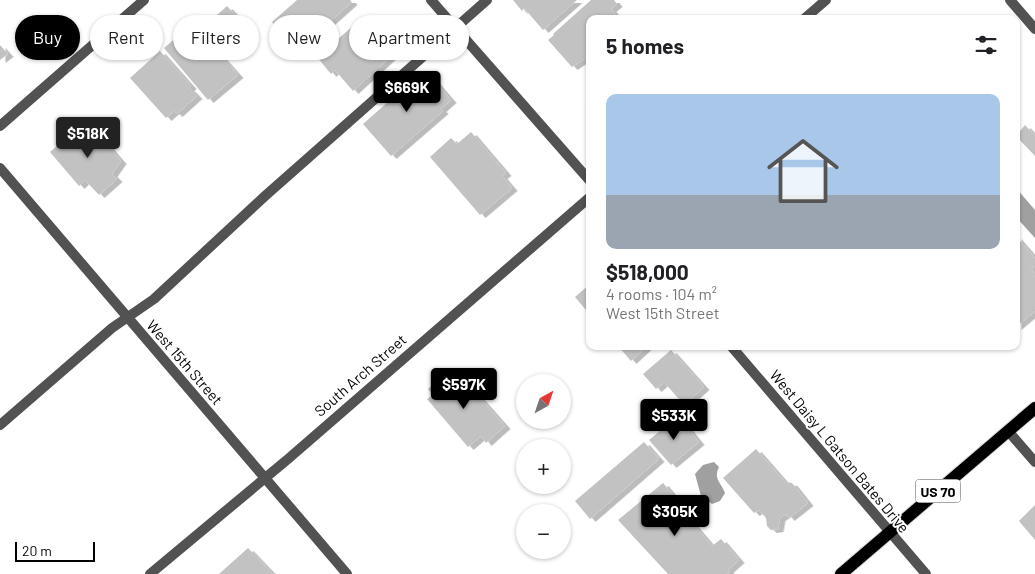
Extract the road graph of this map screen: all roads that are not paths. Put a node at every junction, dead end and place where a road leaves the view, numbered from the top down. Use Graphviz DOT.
graph roads {
  1 [pos="144,0"];
  2 [pos="431,0"];
  3 [pos="487,0"];
  4 [pos="826,0"];
  5 [pos="1010,0"];
  6 [pos="444,15"];
  7 [pos="809,15"];
  8 [pos="469,16"];
  9 [pos="1035,29"];
  10 [pos="469,44"];
  11 [pos="419,60"];
  12 [pos="0,126"];
  13 [pos="0,168"];
  14 [pos="586,176"];
  15 [pos="586,200"];
  16 [pos="128,318"];
  17 [pos="734,350"];
  18 [pos="1035,408"];
  19 [pos="0,425"];
  20 [pos="1008,431"];
  21 [pos="1035,462"];
  22 [pos="264,478"];
  23 [pos="889,532"];
  24 [pos="150,574"];
  25 [pos="347,574"];
  26 [pos="841,574"];
  27 [pos="926,574"];
  1 -- 12 [label="street"];
  2 -- 6 [label="street"];
  3 -- 8 [label="street"];
  4 -- 7 [label="street"];
  5 -- 9 [label="street"];
  10 -- 14 [label="street"];
  11 -- 16 [label="street"];
  13 -- 16 [label="street, West 15th Street"];
  15 -- 22 [label="street, South Arch Street"];
  16 -- 19 [label="street"];
  16 -- 22 [label="street, West 15th Street"];
  17 -- 23 [label="street, West Daisy L Gatson Bates Drive"];
  18 -- 20 [label="main road, US 70"];
  20 -- 21 [label="street"];
  20 -- 23 [label="main road, US 70"];
  22 -- 24 [label="street, South Arch Street"];
  22 -- 25 [label="street, West 15th Street"];
  23 -- 26 [label="main road, US 70"];
  23 -- 27 [label="street, West Daisy L Gatson Bates Drive"];
}
